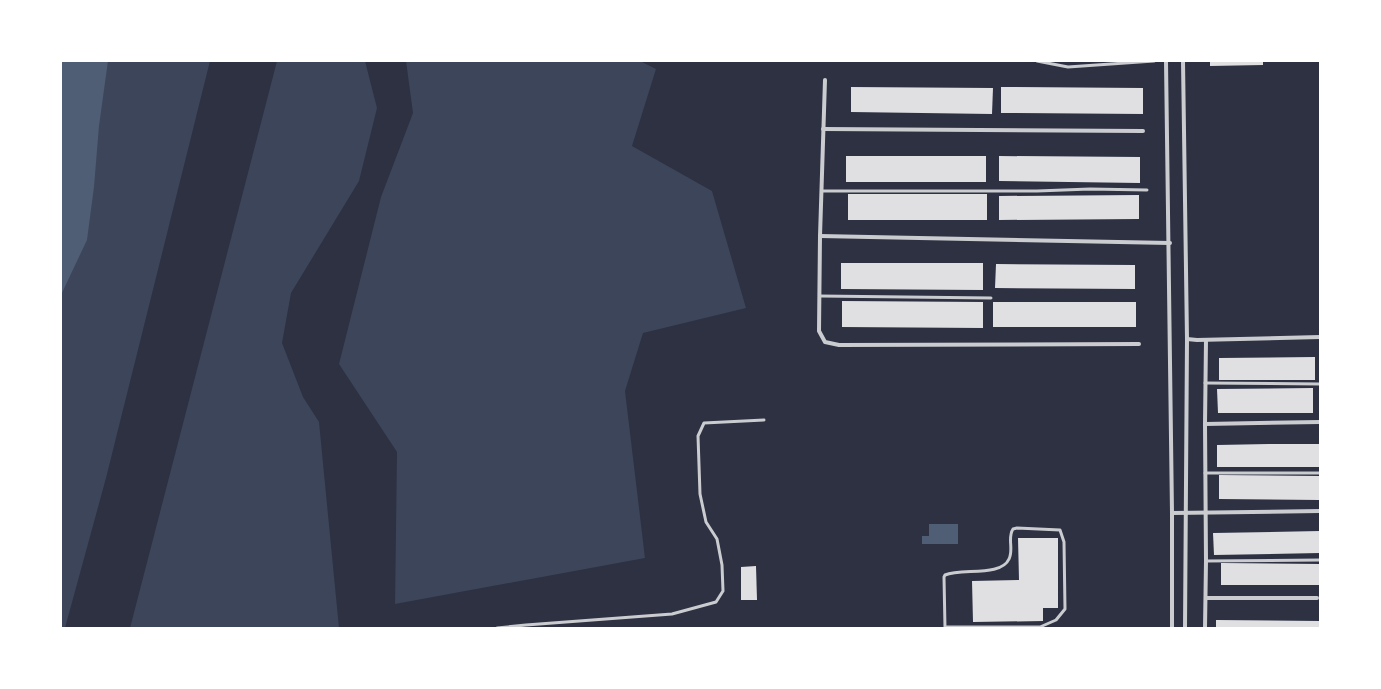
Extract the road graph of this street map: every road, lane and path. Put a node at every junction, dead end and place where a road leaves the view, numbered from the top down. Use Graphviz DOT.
graph roads {
  1 [pos="1037,61"];
  2 [pos="1154,61"];
  3 [pos="1166,61"];
  4 [pos="1183,61"];
  5 [pos="825,80"];
  6 [pos="823,129"];
  7 [pos="1143,131"];
  8 [pos="1147,190"];
  9 [pos="822,191"];
  10 [pos="820,236"];
  11 [pos="1170,243"];
  12 [pos="820,296"];
  13 [pos="991,298"];
  14 [pos="1320,337"];
  15 [pos="1187,339"];
  16 [pos="1206,340"];
  17 [pos="1139,344"];
  18 [pos="1205,383"];
  19 [pos="1320,384"];
  20 [pos="764,420"];
  21 [pos="1320,422"];
  22 [pos="1204,424"];
  23 [pos="1205,473"];
  24 [pos="1320,473"];
  25 [pos="1320,511"];
  26 [pos="1172,513"];
  27 [pos="1186,513"];
  28 [pos="1206,514"];
  29 [pos="1320,560"];
  30 [pos="1206,561"];
  31 [pos="1206,598"];
  32 [pos="1317,598"];
  33 [pos="497,628"];
  34 [pos="945,628"];
  35 [pos="1172,628"];
  36 [pos="1185,628"];
  37 [pos="1205,628"];
  1 -- 2 [label="lane"];
  3 -- 11 [label="street"];
  4 -- 15 [label="street"];
  5 -- 6 [label="street"];
  6 -- 7 [label="street"];
  6 -- 9 [label="street"];
  8 -- 9 [label="lane"];
  9 -- 10 [label="street"];
  10 -- 11 [label="street"];
  10 -- 12 [label="street"];
  11 -- 26 [label="street"];
  12 -- 13 [label="lane"];
  12 -- 17 [label="street"];
  14 -- 16 [label="street"];
  15 -- 16 [label="street"];
  15 -- 27 [label="street"];
  16 -- 18 [label="street"];
  18 -- 19 [label="lane"];
  18 -- 22 [label="street"];
  20 -- 33 [label="lane"];
  21 -- 22 [label="street"];
  22 -- 23 [label="street"];
  23 -- 24 [label="lane"];
  23 -- 28 [label="street"];
  25 -- 28 [label="street"];
  26 -- 27 [label="street"];
  26 -- 35 [label="street"];
  27 -- 28 [label="street"];
  27 -- 36 [label="street"];
  28 -- 30 [label="street"];
  29 -- 30 [label="lane"];
  30 -- 31 [label="street"];
  31 -- 32 [label="street"];
  31 -- 37 [label="street"];
  34 -- 34 [label="lane"];
}
